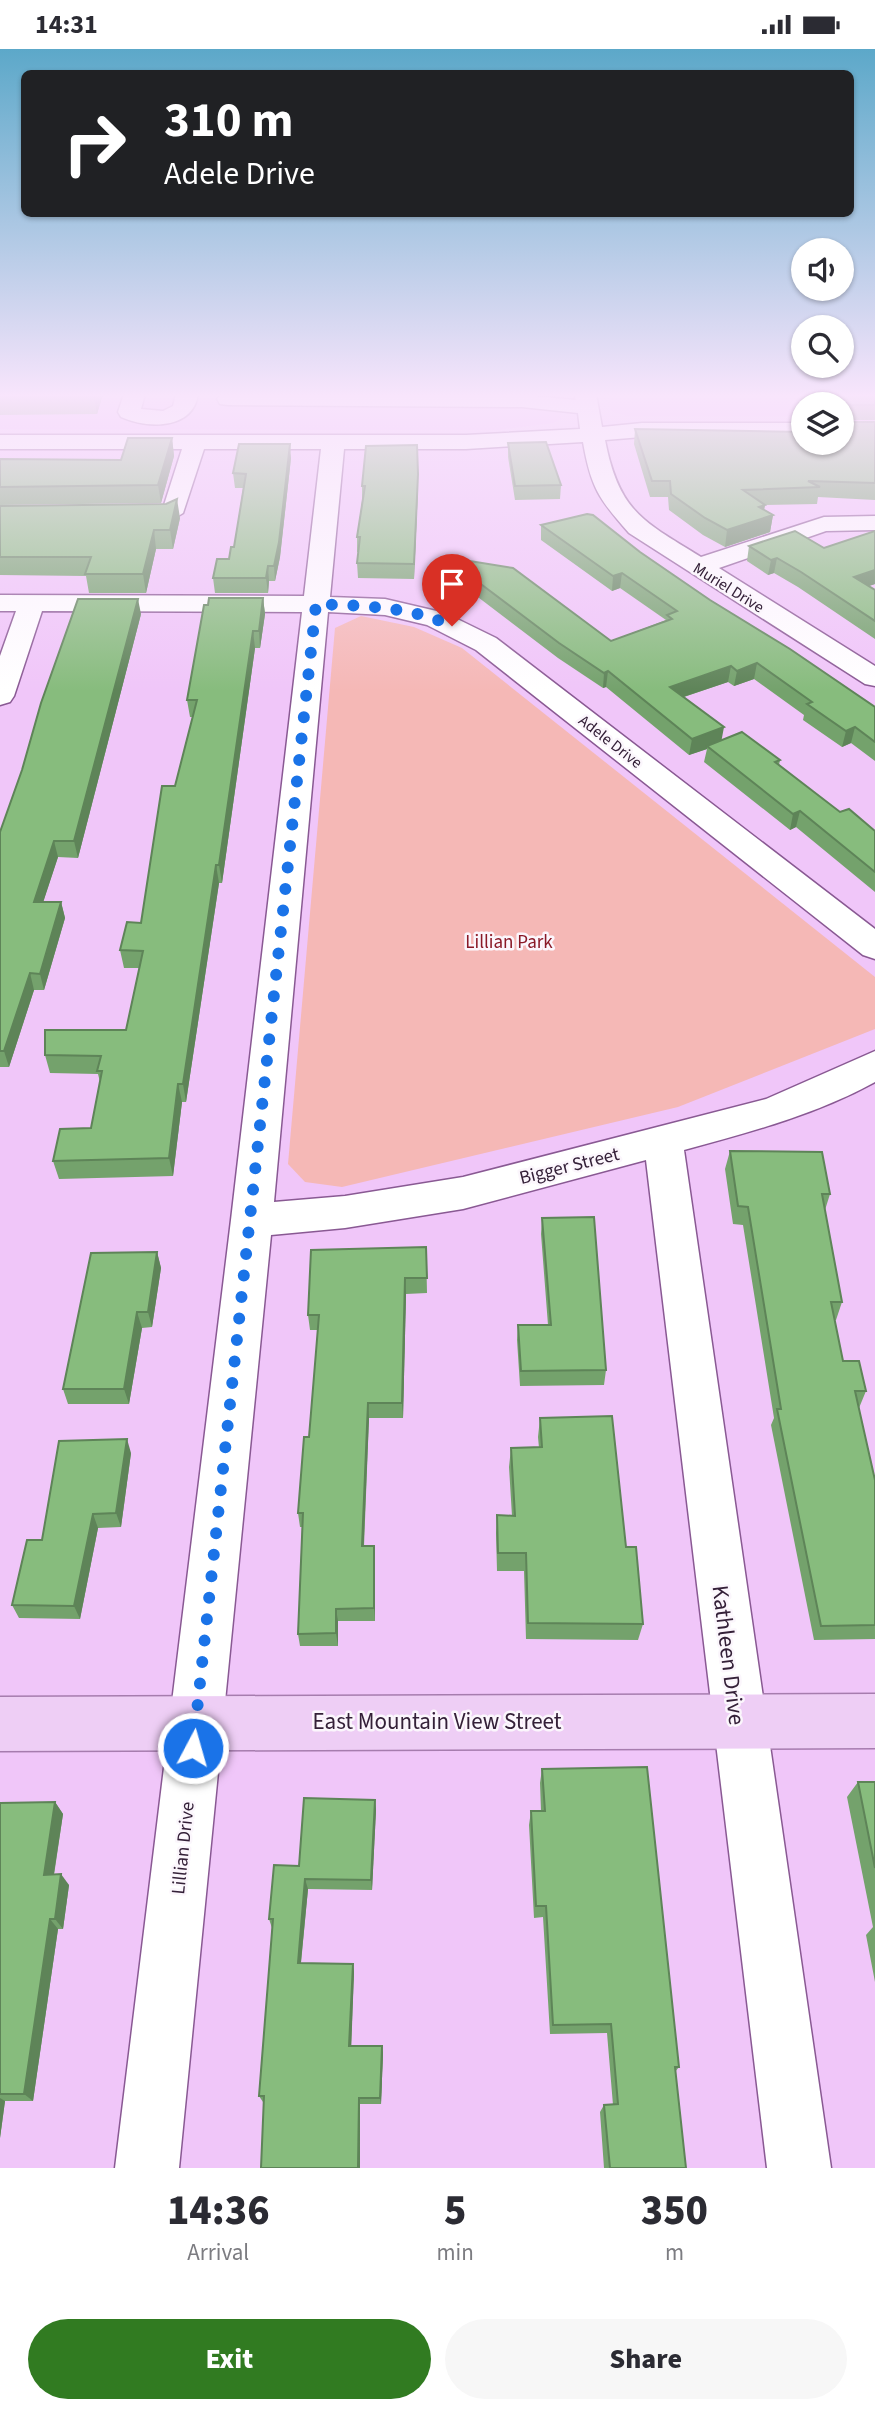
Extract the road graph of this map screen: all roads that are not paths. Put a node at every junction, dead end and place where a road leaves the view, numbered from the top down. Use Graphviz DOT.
graph roads {
  1 [pos="180,493"];
  2 [pos="328,493"];
  3 [pos="610,493"];
  4 [pos="105,515"];
  5 [pos="875,523"];
  6 [pos="697,567"];
  7 [pos="0,603"];
  8 [pos="32,603"];
  9 [pos="316,604"];
  10 [pos="875,678"];
  11 [pos="0,696"];
  12 [pos="875,947"];
  13 [pos="875,1065"];
  14 [pos="663,1141"];
  15 [pos="252,1220"];
  16 [pos="738,1720"];
  17 [pos="875,1721"];
  18 [pos="196,1722"];
  19 [pos="0,1724"];
  20 [pos="147,2168"];
  21 [pos="799,2168"];
  1 -- 4 [label="street"];
  2 -- 9 [label="street, Lillian Drive"];
  3 -- 6 [label="street, Muriel Drive"];
  5 -- 6 [label="street"];
  6 -- 10 [label="street, Muriel Drive"];
  7 -- 8 [label="street, Adele Drive"];
  8 -- 9 [label="street, Adele Drive"];
  8 -- 11 [label="street"];
  9 -- 12 [label="street, Adele Drive"];
  9 -- 15 [label="street, Lillian Drive"];
  13 -- 14 [label="street, Bigger Street"];
  14 -- 15 [label="street, Bigger Street"];
  14 -- 16 [label="street, Kathleen Drive"];
  15 -- 18 [label="street, Lillian Drive"];
  16 -- 17 [label="main road, East Mountain View Street"];
  16 -- 18 [label="main road, East Mountain View Street"];
  16 -- 21 [label="street, Kathleen Drive"];
  18 -- 19 [label="main road, East Mountain View Street"];
  18 -- 20 [label="street, Lillian Drive"];
}
